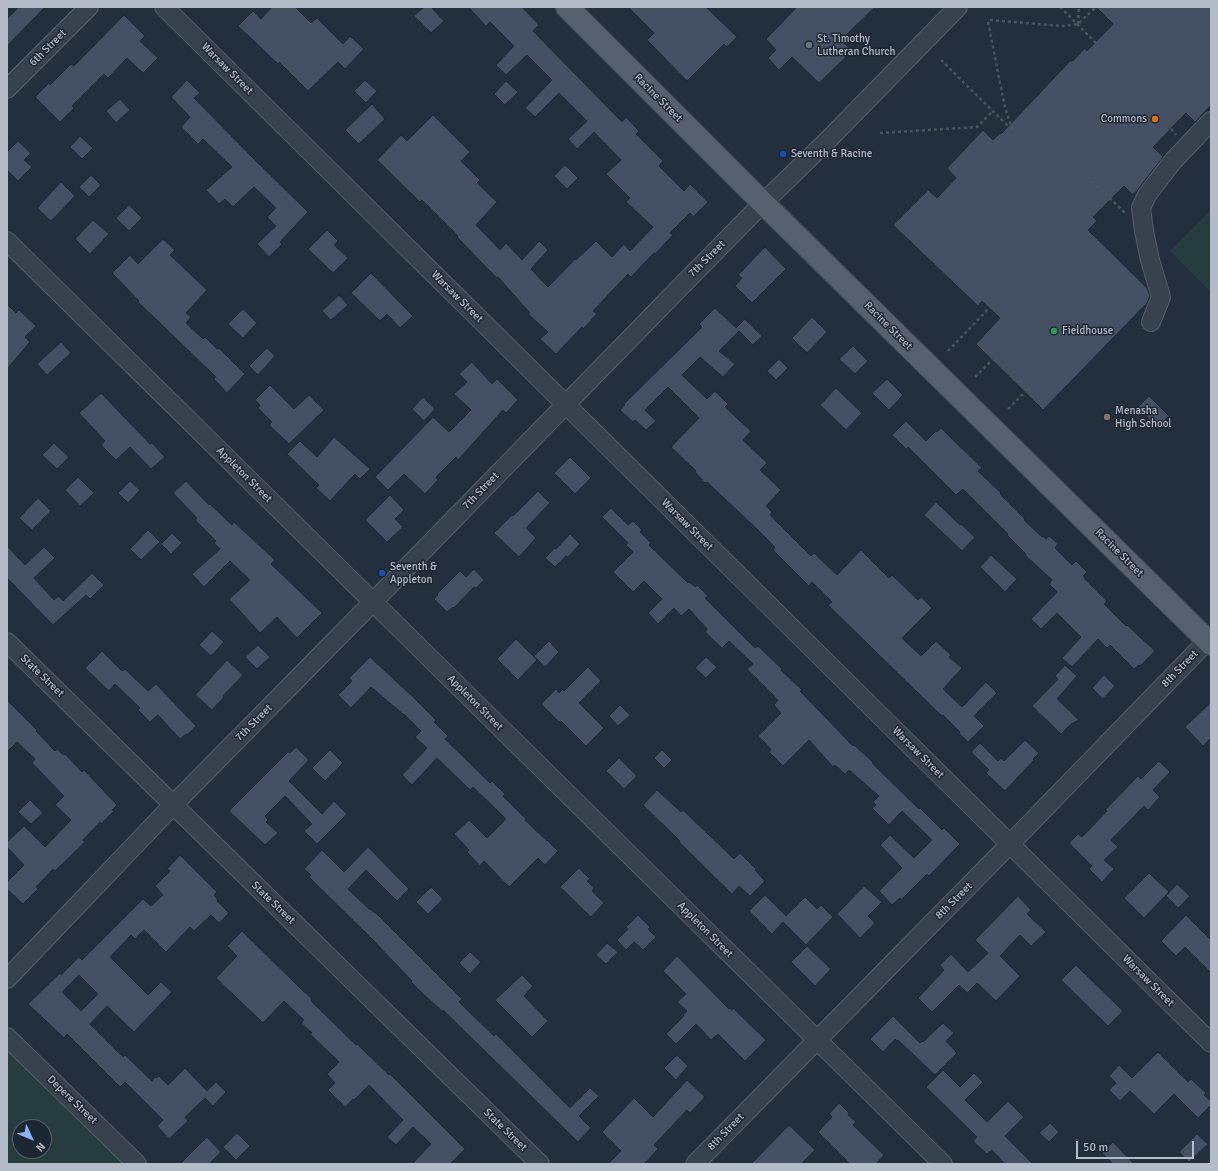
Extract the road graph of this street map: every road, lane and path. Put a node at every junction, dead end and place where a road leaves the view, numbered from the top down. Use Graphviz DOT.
graph roads {
  1 [pos="88,7"];
  2 [pos="164,7"];
  3 [pos="566,7"];
  4 [pos="958,7"];
  5 [pos="1060,7"];
  6 [pos="1079,7"];
  7 [pos="1096,7"];
  8 [pos="1078,24"];
  9 [pos="1099,46"];
  10 [pos="941,60"];
  11 [pos="7,89"];
  12 [pos="993,111"];
  13 [pos="1211,121"];
  14 [pos="880,133"];
  15 [pos="1088,177"];
  16 [pos="762,203"];
  17 [pos="1119,208"];
  18 [pos="7,241"];
  19 [pos="989,308"];
  20 [pos="1151,322"];
  21 [pos="948,351"];
  22 [pos="992,360"];
  23 [pos="975,377"];
  24 [pos="1025,392"];
  25 [pos="566,405"];
  26 [pos="1008,409"];
  27 [pos="373,602"];
  28 [pos="1210,640"];
  29 [pos="7,642"];
  30 [pos="173,805"];
  31 [pos="1010,844"];
  32 [pos="7,978"];
  33 [pos="7,1037"];
  34 [pos="817,1040"];
  35 [pos="1211,1043"];
  36 [pos="137,1164"];
  37 [pos="540,1164"];
  38 [pos="695,1164"];
  39 [pos="943,1164"];
  1 -- 11 [label="street, 6th Street"];
  2 -- 25 [label="street, Warsaw Street"];
  3 -- 16 [label="main road, Racine Street"];
  4 -- 16 [label="street, 7th Street"];
  5 -- 8 [label="path"];
  6 -- 8 [label="path"];
  7 -- 8 [label="path"];
  8 -- 9 [label="path"];
  8 -- 12 [label="path"];
  10 -- 12 [label="path"];
  12 -- 14 [label="path"];
  13 -- 20 [label="street"];
  15 -- 17 [label="path"];
  16 -- 25 [label="street, 7th Street"];
  16 -- 28 [label="main road, Racine Street"];
  18 -- 27 [label="street, Appleton Street"];
  19 -- 21 [label="path"];
  22 -- 23 [label="path"];
  24 -- 26 [label="path"];
  25 -- 27 [label="street, 7th Street"];
  25 -- 31 [label="street, Warsaw Street"];
  27 -- 30 [label="street, 7th Street"];
  27 -- 34 [label="street, Appleton Street"];
  28 -- 31 [label="street, 8th Street"];
  29 -- 30 [label="street, State Street"];
  30 -- 32 [label="street, 7th Street"];
  30 -- 37 [label="street, State Street"];
  31 -- 34 [label="street, 8th Street"];
  31 -- 35 [label="street, Warsaw Street"];
  33 -- 36 [label="street, Depere Street"];
  34 -- 38 [label="street, 8th Street"];
  34 -- 39 [label="street, Appleton Street"];
}
